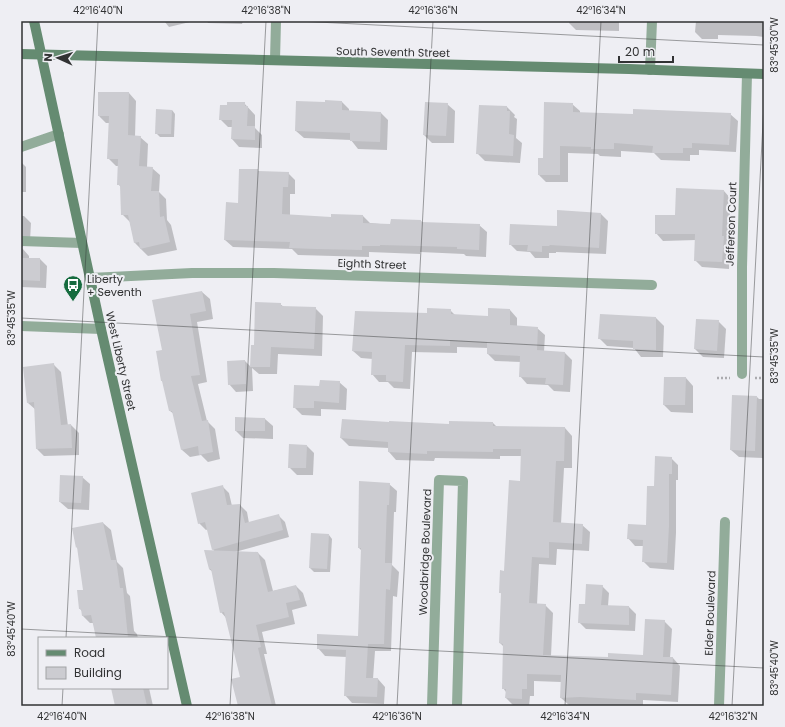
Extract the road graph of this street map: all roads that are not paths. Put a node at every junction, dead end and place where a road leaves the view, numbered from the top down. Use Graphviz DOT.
graph roads {
  1 [pos="34,21"];
  2 [pos="276,21"];
  3 [pos="652,21"];
  4 [pos="21,54"];
  5 [pos="41,54"];
  6 [pos="275,60"];
  7 [pos="650,70"];
  8 [pos="747,74"];
  9 [pos="764,74"];
  10 [pos="59,134"];
  11 [pos="21,147"];
  12 [pos="21,241"];
  13 [pos="82,243"];
  14 [pos="90,278"];
  15 [pos="652,285"];
  16 [pos="21,326"];
  17 [pos="101,329"];
  18 [pos="742,374"];
  19 [pos="725,522"];
  20 [pos="186,706"];
  21 [pos="432,706"];
  22 [pos="457,706"];
  23 [pos="720,706"];
  1 -- 5 [label="street, West Liberty Street"];
  2 -- 6 [label="street"];
  3 -- 7 [label="street"];
  4 -- 5 [label="street, South Seventh Street"];
  5 -- 6 [label="street, South Seventh Street"];
  5 -- 10 [label="street, West Liberty Street"];
  6 -- 7 [label="street, South Seventh Street"];
  7 -- 8 [label="street, South Seventh Street"];
  8 -- 9 [label="street, South Seventh Street"];
  8 -- 18 [label="street, Jefferson Court"];
  10 -- 11 [label="street"];
  10 -- 13 [label="street, West Liberty Street"];
  12 -- 13 [label="street"];
  13 -- 14 [label="street, West Liberty Street"];
  14 -- 15 [label="street, Eighth Street"];
  14 -- 17 [label="street, West Liberty Street"];
  16 -- 17 [label="street"];
  17 -- 20 [label="street, West Liberty Street"];
  19 -- 23 [label="street, Elder Boulevard"];
  21 -- 22 [label="street, Woodbridge Boulevard"];
}
